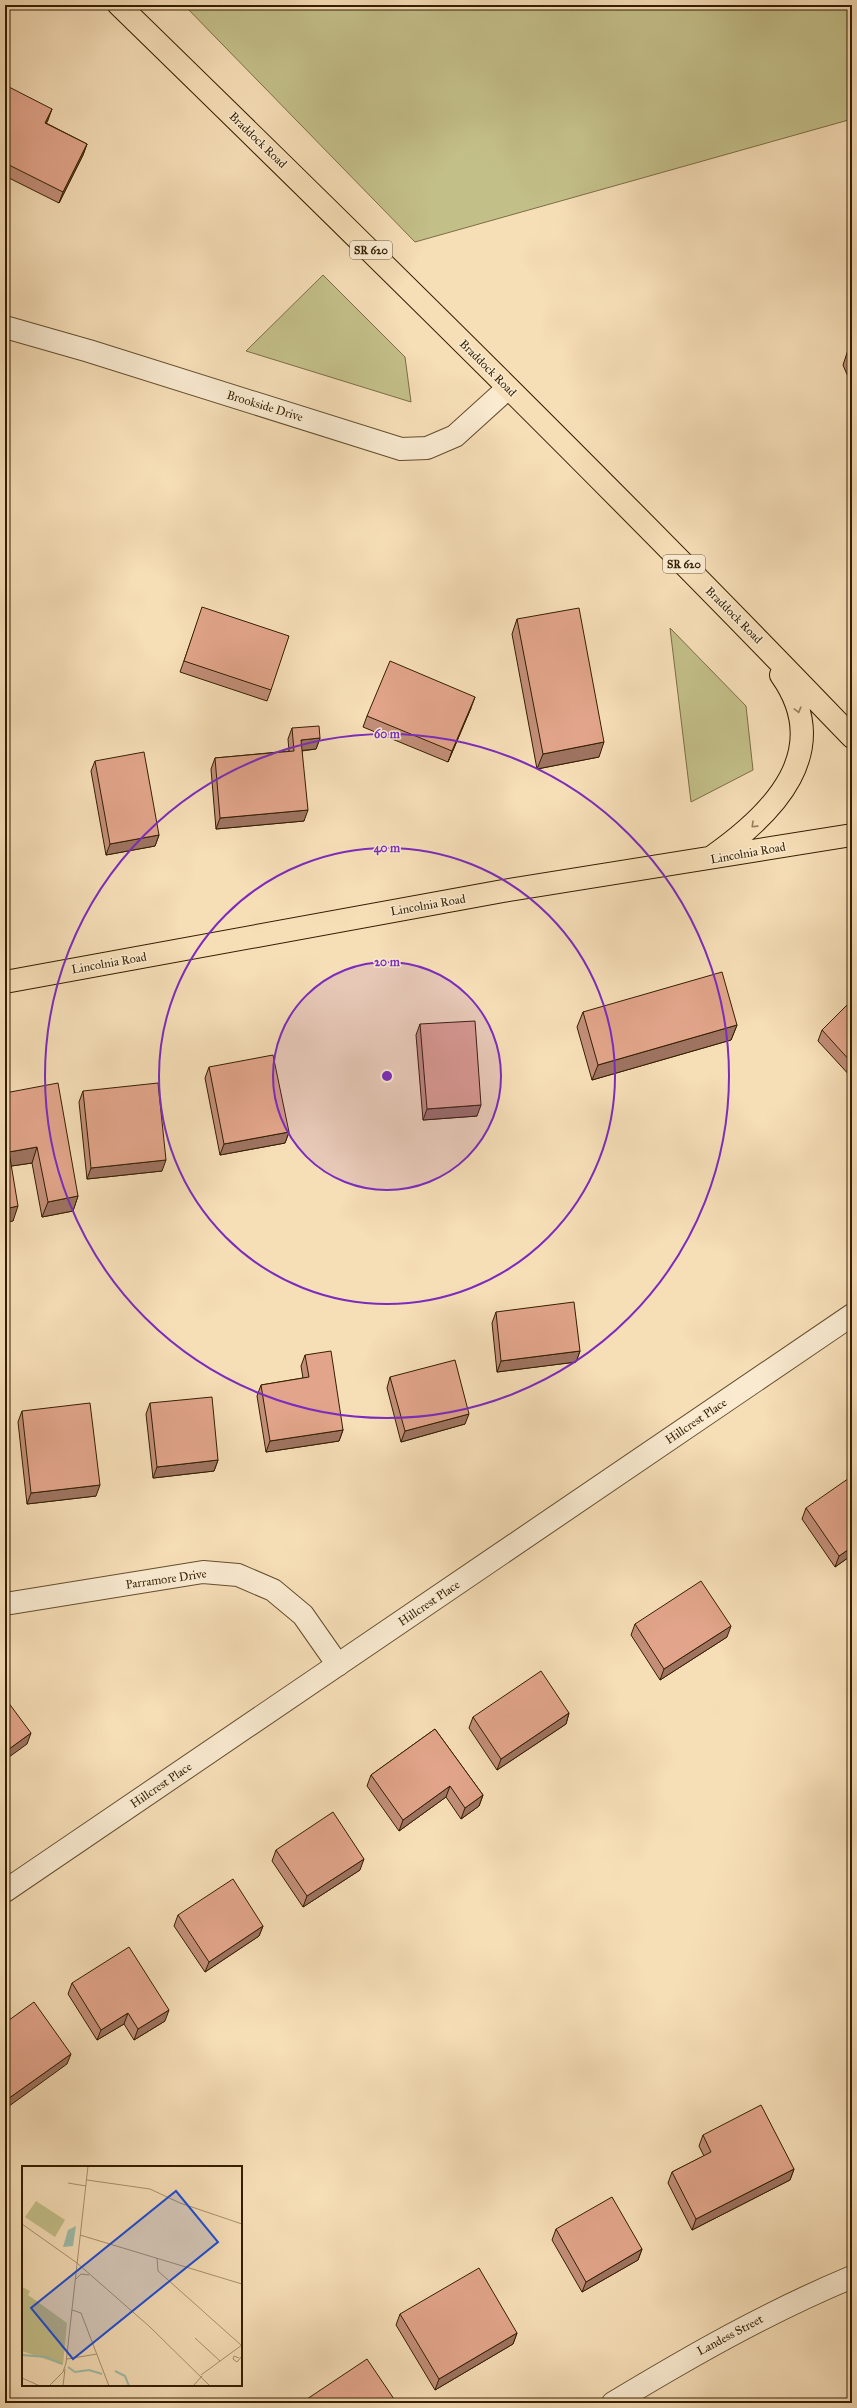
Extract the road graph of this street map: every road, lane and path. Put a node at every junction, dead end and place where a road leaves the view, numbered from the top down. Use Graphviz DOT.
graph roads {
  1 [pos="119,5"];
  2 [pos="5,327"];
  3 [pos="508,388"];
  4 [pos="749,629"];
  5 [pos="852,736"];
  6 [pos="852,835"];
  7 [pos="708,859"];
  8 [pos="5,982"];
  9 [pos="852,1315"];
  10 [pos="5,1604"];
  11 [pos="338,1665"];
  12 [pos="5,1891"];
  13 [pos="852,2277"];
  14 [pos="613,2403"];
  1 -- 3 [label="main road, Braddock Road / SR 620"];
  2 -- 3 [label="street, Brookside Drive"];
  3 -- 4 [label="main road, Braddock Road / SR 620"];
  4 -- 5 [label="main road, Braddock Road / SR 620"];
  4 -- 7 [label="main road, one-way"];
  6 -- 7 [label="main road, Lincolnia Road"];
  7 -- 8 [label="main road, Lincolnia Road"];
  9 -- 11 [label="street, Hillcrest Place"];
  10 -- 11 [label="street, Parramore Drive"];
  11 -- 12 [label="street, Hillcrest Place"];
  13 -- 14 [label="street, Landess Street"];
}
